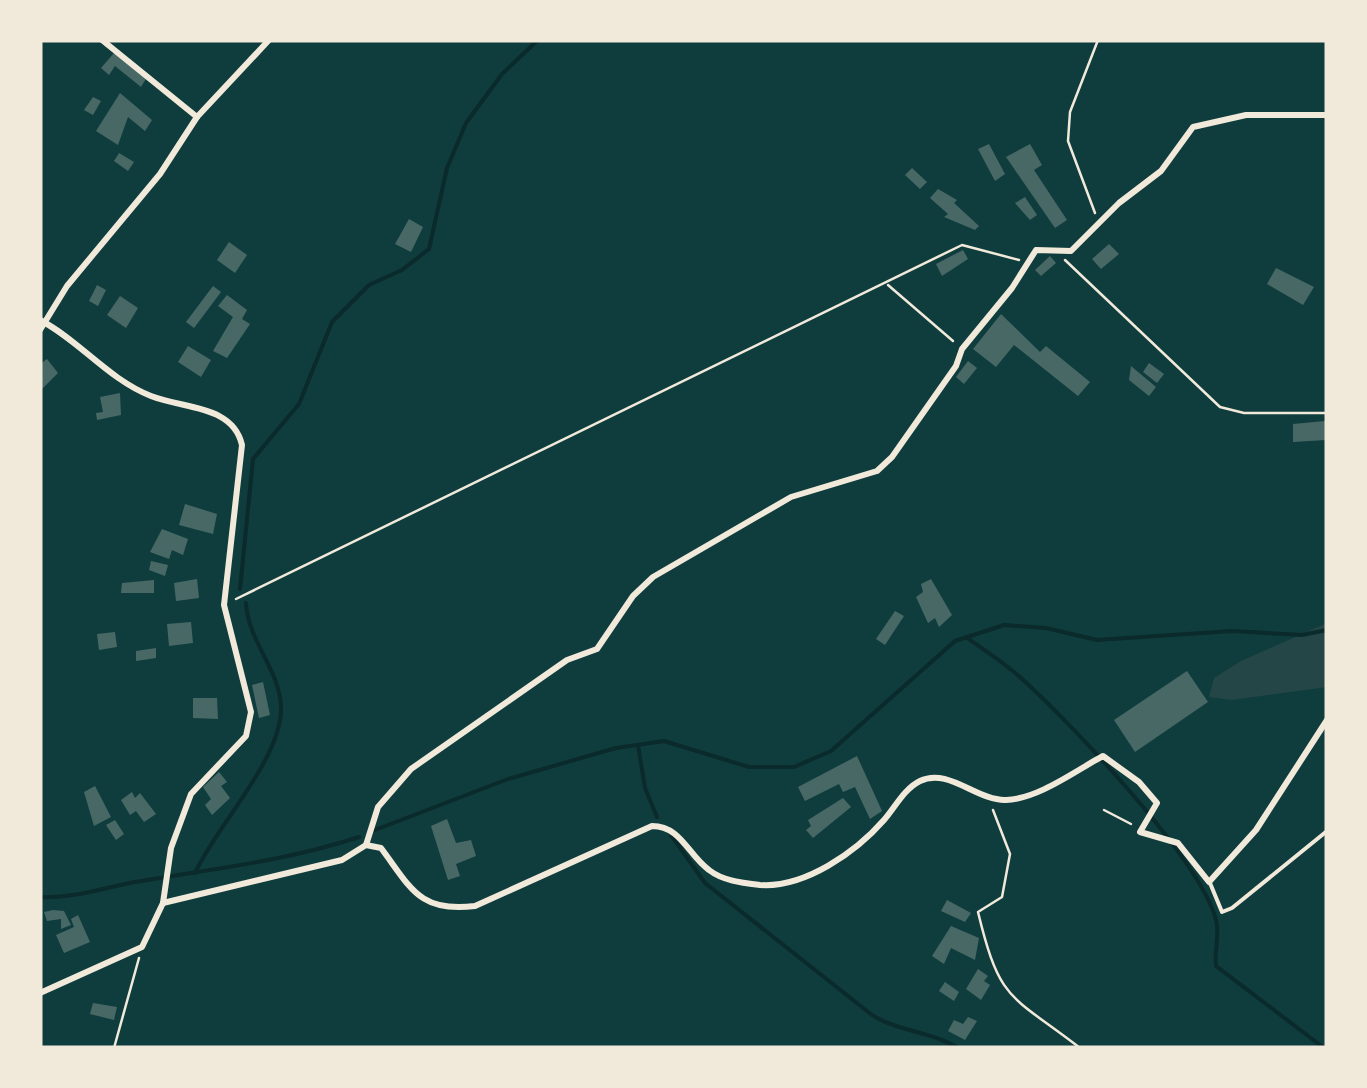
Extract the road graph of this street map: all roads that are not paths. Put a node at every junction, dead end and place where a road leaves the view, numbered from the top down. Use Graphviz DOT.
graph roads {
  1 [pos="102,40"];
  2 [pos="269,40"];
  3 [pos="1327,115"];
  4 [pos="197,117"];
  5 [pos="42,321"];
  6 [pos="40,330"];
  7 [pos="1327,720"];
  8 [pos="1327,831"];
  9 [pos="366,844"];
  10 [pos="1209,882"];
  11 [pos="163,903"];
  12 [pos="40,993"];
  1 -- 4 [label="street"];
  2 -- 4 [label="street"];
  3 -- 9 [label="street"];
  4 -- 5 [label="street"];
  5 -- 6 [label="street"];
  5 -- 11 [label="street"];
  7 -- 10 [label="street"];
  8 -- 10 [label="lane"];
  9 -- 10 [label="street"];
  9 -- 11 [label="street"];
  11 -- 12 [label="street"];
}
